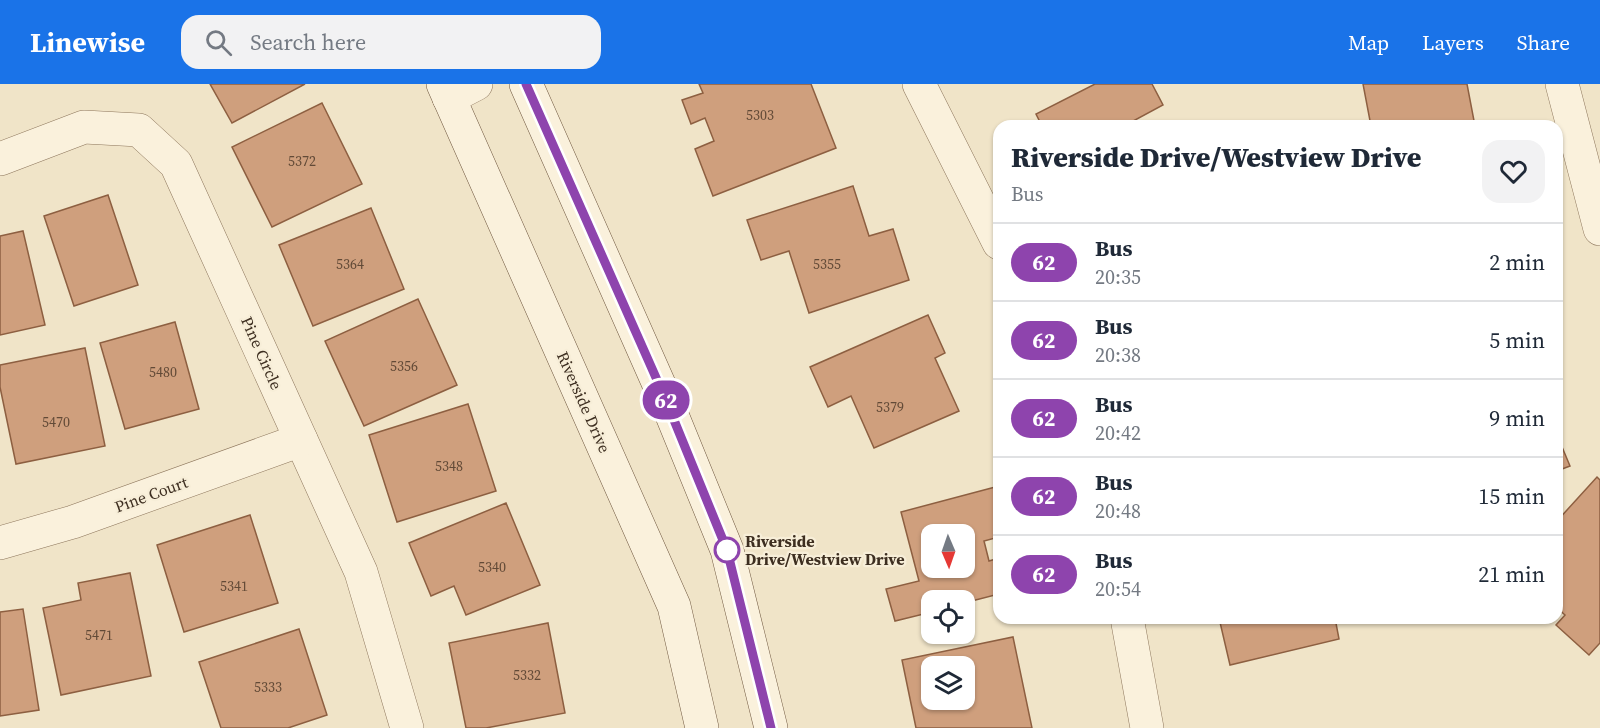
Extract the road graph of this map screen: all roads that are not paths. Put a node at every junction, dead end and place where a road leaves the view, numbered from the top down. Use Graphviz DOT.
graph roads {
  1 [pos="526,84"];
  2 [pos="919,84"];
  3 [pos="1562,84"];
  4 [pos="456,88"];
  5 [pos="0,159"];
  6 [pos="1600,229"];
  7 [pos="993,231"];
  8 [pos="301,440"];
  9 [pos="0,543"];
  10 [pos="1128,624"];
  11 [pos="407,728"];
  12 [pos="702,728"];
  13 [pos="771,728"];
  14 [pos="1146,728"];
  1 -- 13 [label="street"];
  2 -- 7 [label="street"];
  3 -- 6 [label="street"];
  4 -- 12 [label="street, Riverside Drive"];
  5 -- 8 [label="street, Pine Circle"];
  8 -- 9 [label="street, Pine Court"];
  8 -- 11 [label="street, Pine Circle"];
  10 -- 14 [label="street"];
}
